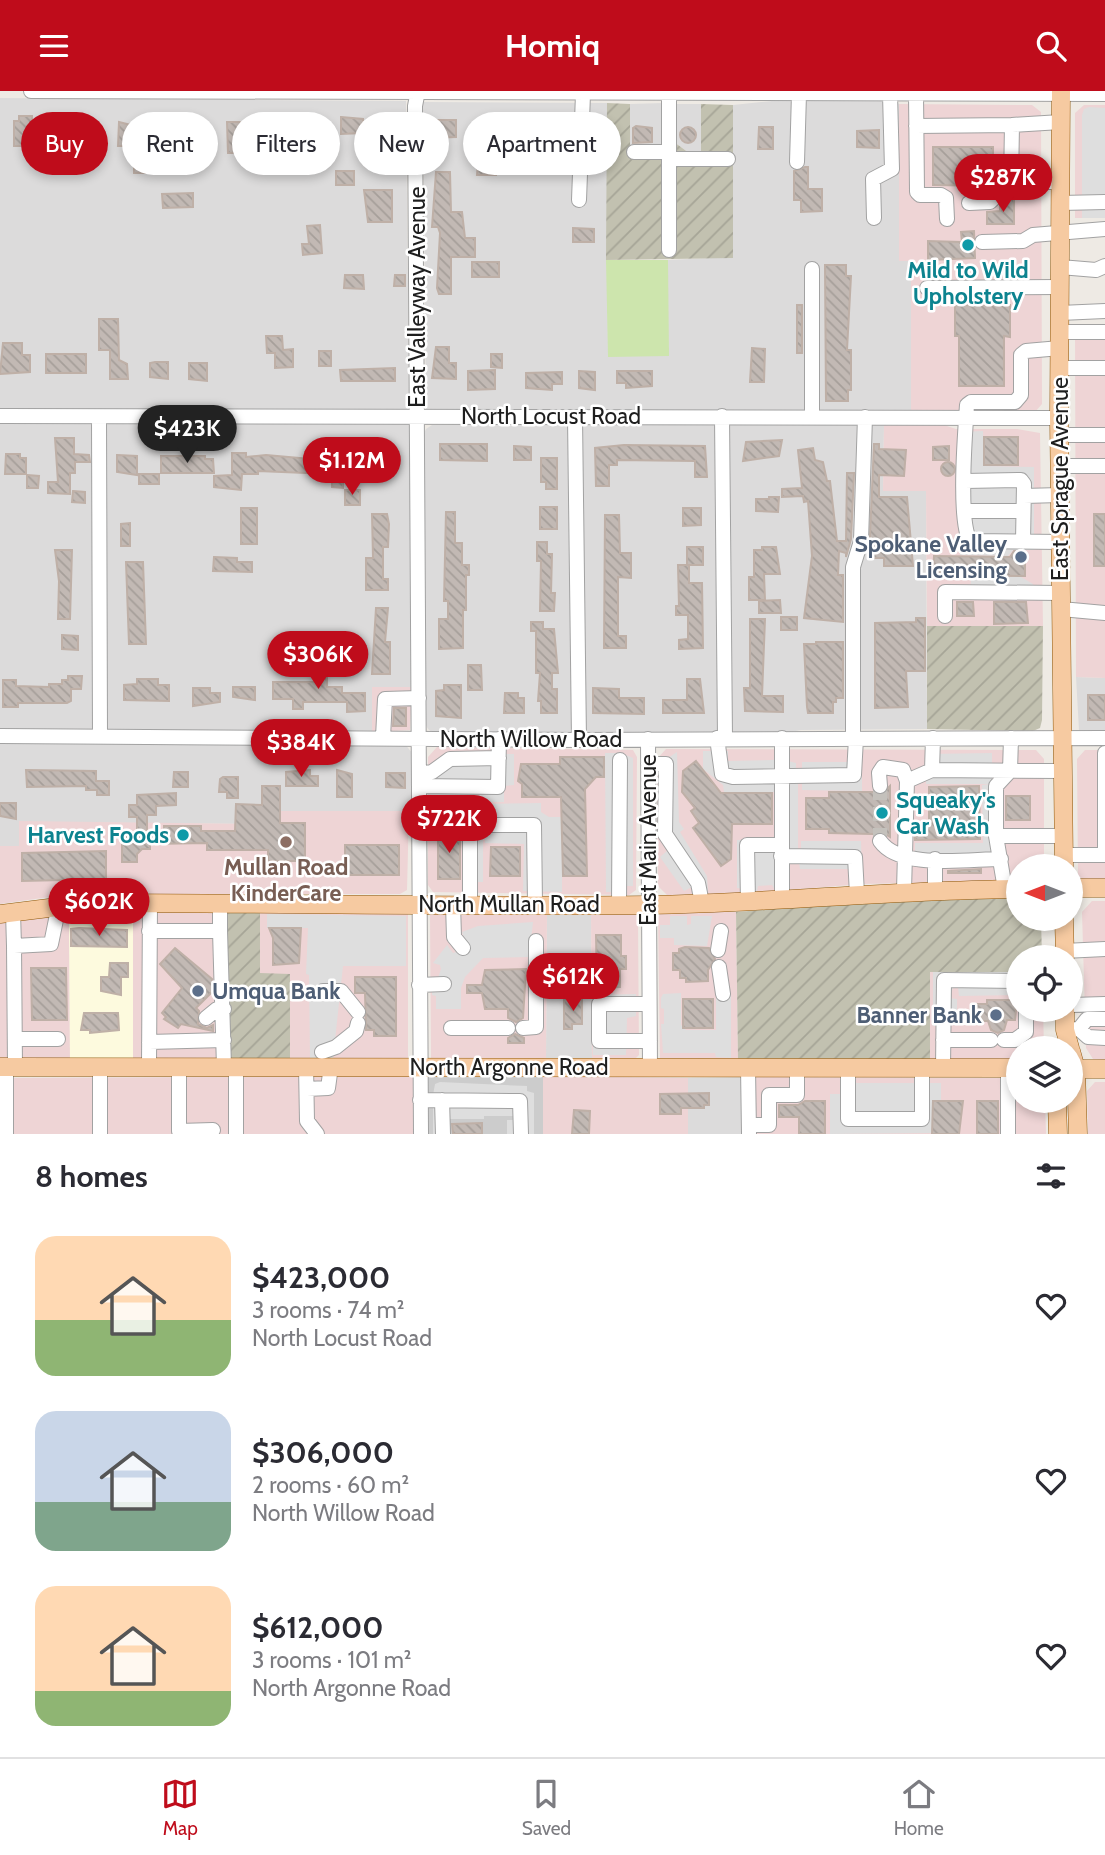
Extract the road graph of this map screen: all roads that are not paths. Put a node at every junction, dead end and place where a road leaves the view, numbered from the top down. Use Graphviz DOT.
graph roads {
  1 [pos="31,91"];
  2 [pos="345,92"];
  3 [pos="418,92"];
  4 [pos="734,92"];
  5 [pos="1061,92"];
  6 [pos="583,94"];
  7 [pos="669,94"];
  8 [pos="799,94"];
  9 [pos="890,94"];
  10 [pos="916,94"];
  11 [pos="1105,94"];
  12 [pos="1061,122"];
  13 [pos="1012,125"];
  14 [pos="916,126"];
  15 [pos="634,152"];
  16 [pos="669,156"];
  17 [pos="728,159"];
  18 [pos="797,162"];
  19 [pos="1011,182"];
  20 [pos="1061,182"];
  21 [pos="579,200"];
  22 [pos="1105,202"];
  23 [pos="969,203"];
  24 [pos="1060,203"];
  25 [pos="874,218"];
  26 [pos="947,219"];
  27 [pos="1105,229"];
  28 [pos="1060,231"];
  29 [pos="982,242"];
  30 [pos="669,250"];
  31 [pos="1105,265"];
  32 [pos="1060,267"];
  33 [pos="812,269"];
  34 [pos="1060,287"];
  35 [pos="926,288"];
  36 [pos="1105,311"];
  37 [pos="1060,313"];
  38 [pos="1105,332"];
  39 [pos="1060,340"];
  40 [pos="1059,368"];
  41 [pos="1105,368"];
  42 [pos="0,416"];
  43 [pos="418,416"];
  44 [pos="722,416"];
  45 [pos="812,416"];
  46 [pos="99,417"];
  47 [pos="575,417"];
  48 [pos="865,417"];
  49 [pos="966,418"];
  50 [pos="1059,427"];
  51 [pos="1105,435"];
  52 [pos="1060,466"];
  53 [pos="1105,466"];
  54 [pos="965,481"];
  55 [pos="1060,495"];
  56 [pos="1024,504"];
  57 [pos="964,511"];
  58 [pos="1023,542"];
  59 [pos="1060,542"];
  60 [pos="1061,601"];
  61 [pos="1105,613"];
  62 [pos="946,616"];
  63 [pos="419,698"];
  64 [pos="0,736"];
  65 [pos="100,736"];
  66 [pos="383,737"];
  67 [pos="419,738"];
  68 [pos="721,738"];
  69 [pos="782,738"];
  70 [pos="854,738"];
  71 [pos="933,738"];
  72 [pos="1012,738"];
  73 [pos="1063,738"];
  74 [pos="1105,738"];
  75 [pos="499,739"];
  76 [pos="648,739"];
  77 [pos="579,740"];
  78 [pos="1105,751"];
  79 [pos="499,758"];
  80 [pos="620,760"];
  81 [pos="648,764"];
  82 [pos="1105,768"];
  83 [pos="932,771"];
  84 [pos="1010,771"];
  85 [pos="1063,771"];
  86 [pos="782,776"];
  87 [pos="419,780"];
  88 [pos="907,781"];
  89 [pos="880,786"];
  90 [pos="419,822"];
  91 [pos="492,825"];
  92 [pos="648,834"];
  93 [pos="665,834"];
  94 [pos="996,836"];
  95 [pos="1063,836"];
  96 [pos="880,841"];
  97 [pos="781,850"];
  98 [pos="903,852"];
  99 [pos="1064,854"];
  100 [pos="1105,855"];
  101 [pos="1083,858"];
  102 [pos="934,859"];
  103 [pos="1001,859"];
  104 [pos="1006,873"];
  105 [pos="1083,888"];
  106 [pos="1105,888"];
  107 [pos="1006,889"];
  108 [pos="904,890"];
  109 [pos="935,890"];
  110 [pos="857,894"];
  111 [pos="782,901"];
  112 [pos="748,902"];
  113 [pos="150,903"];
  114 [pos="220,903"];
  115 [pos="419,903"];
  116 [pos="702,903"];
  117 [pos="462,904"];
  118 [pos="535,904"];
  119 [pos="619,904"];
  120 [pos="59,905"];
  121 [pos="647,905"];
  122 [pos="6,913"];
  123 [pos="220,931"];
  124 [pos="722,931"];
  125 [pos="149,932"];
  126 [pos="536,941"];
  127 [pos="14,946"];
  128 [pos="463,948"];
  129 [pos="1105,949"];
  130 [pos="718,950"];
  131 [pos="1083,952"];
  132 [pos="719,967"];
  133 [pos="1006,981"];
  134 [pos="444,984"];
  135 [pos="419,985"];
  136 [pos="323,991"];
  137 [pos="723,994"];
  138 [pos="649,1004"];
  139 [pos="1105,1004"];
  140 [pos="1083,1005"];
  141 [pos="224,1009"];
  142 [pos="1105,1019"];
  143 [pos="1026,1022"];
  144 [pos="1069,1022"];
  145 [pos="451,1028"];
  146 [pos="508,1028"];
  147 [pos="523,1028"];
  148 [pos="1072,1030"];
  149 [pos="1068,1036"];
  150 [pos="1072,1036"];
  151 [pos="1105,1038"];
  152 [pos="15,1039"];
  153 [pos="58,1039"];
  154 [pos="224,1040"];
  155 [pos="943,1040"];
  156 [pos="185,1041"];
  157 [pos="650,1041"];
  158 [pos="149,1042"];
  159 [pos="327,1059"];
  160 [pos="149,1066"];
  161 [pos="306,1066"];
  162 [pos="419,1066"];
  163 [pos="7,1067"];
  164 [pos="100,1067"];
  165 [pos="179,1067"];
  166 [pos="230,1067"];
  167 [pos="650,1067"];
  168 [pos="748,1068"];
  169 [pos="797,1068"];
  170 [pos="848,1068"];
  171 [pos="922,1068"];
  172 [pos="943,1068"];
  173 [pos="1006,1068"];
  174 [pos="1083,1069"];
  175 [pos="1105,1069"];
  176 [pos="307,1089"];
  177 [pos="420,1100"];
  178 [pos="442,1100"];
  179 [pos="1010,1113"];
  180 [pos="1057,1113"];
  181 [pos="1076,1113"];
  182 [pos="749,1129"];
  183 [pos="213,1130"];
  184 [pos="6,1134"];
  185 [pos="100,1134"];
  186 [pos="236,1134"];
  187 [pos="317,1134"];
  188 [pos="421,1134"];
  189 [pos="443,1134"];
  190 [pos="521,1134"];
  191 [pos="1008,1134"];
  192 [pos="1058,1134"];
  193 [pos="1078,1134"];
  1 -- 2 [label="street"];
  2 -- 3 [label="street"];
  3 -- 6 [label="street"];
  3 -- 43 [label="street, East Valleyway Avenue"];
  4 -- 7 [label="street"];
  4 -- 8 [label="street"];
  5 -- 10 [label="street"];
  5 -- 11 [label="street"];
  5 -- 12 [label="main road, East Sprague Avenue"];
  6 -- 7 [label="street"];
  6 -- 21 [label="street"];
  7 -- 16 [label="street"];
  8 -- 9 [label="street"];
  8 -- 18 [label="street"];
  9 -- 10 [label="street"];
  9 -- 25 [label="street"];
  10 -- 14 [label="street"];
  12 -- 13 [label="street"];
  12 -- 20 [label="main road, East Sprague Avenue"];
  13 -- 14 [label="street"];
  13 -- 19 [label="street"];
  14 -- 26 [label="street"];
  15 -- 16 [label="street"];
  16 -- 17 [label="street"];
  16 -- 30 [label="street"];
  19 -- 20 [label="street"];
  19 -- 23 [label="street"];
  20 -- 24 [label="main road, East Sprague Avenue"];
  22 -- 24 [label="street"];
  24 -- 28 [label="main road, East Sprague Avenue"];
  27 -- 28 [label="street"];
  28 -- 29 [label="street"];
  28 -- 32 [label="main road, East Sprague Avenue"];
  31 -- 32 [label="street"];
  32 -- 34 [label="main road, East Sprague Avenue"];
  33 -- 45 [label="street"];
  34 -- 35 [label="street"];
  34 -- 37 [label="main road, East Sprague Avenue"];
  36 -- 37 [label="street"];
  37 -- 39 [label="main road, East Sprague Avenue"];
  38 -- 39 [label="street"];
  39 -- 40 [label="main road, East Sprague Avenue"];
  39 -- 49 [label="street"];
  40 -- 41 [label="street"];
  40 -- 50 [label="main road, East Sprague Avenue"];
  42 -- 46 [label="street, North Locust Road"];
  43 -- 46 [label="street, North Locust Road"];
  43 -- 47 [label="street, North Locust Road"];
  43 -- 63 [label="street, East Valleyway Avenue"];
  44 -- 45 [label="street, North Locust Road"];
  44 -- 47 [label="street, North Locust Road"];
  44 -- 68 [label="street"];
  45 -- 48 [label="street, North Locust Road"];
  46 -- 65 [label="street"];
  47 -- 77 [label="street"];
  48 -- 49 [label="street, North Locust Road"];
  48 -- 70 [label="street"];
  49 -- 50 [label="street, North Locust Road"];
  49 -- 54 [label="street"];
  50 -- 51 [label="street, North Locust Road"];
  50 -- 52 [label="main road, East Sprague Avenue"];
  52 -- 53 [label="street"];
  52 -- 55 [label="main road, East Sprague Avenue"];
  54 -- 56 [label="street"];
  54 -- 57 [label="street"];
  55 -- 56 [label="street"];
  55 -- 59 [label="main road, East Sprague Avenue"];
  56 -- 57 [label="street"];
  56 -- 58 [label="street"];
  57 -- 58 [label="street"];
  58 -- 59 [label="street"];
  59 -- 60 [label="main road, East Sprague Avenue"];
  60 -- 61 [label="street"];
  60 -- 62 [label="street"];
  60 -- 73 [label="main road, East Sprague Avenue"];
  63 -- 66 [label="street"];
  63 -- 67 [label="street, East Valleyway Avenue"];
  64 -- 65 [label="street, North Willow Road"];
  65 -- 66 [label="street, North Willow Road"];
  66 -- 67 [label="street, North Willow Road"];
  67 -- 75 [label="street, North Willow Road"];
  67 -- 87 [label="street, East Valleyway Avenue"];
  68 -- 69 [label="street, North Willow Road"];
  68 -- 76 [label="street, North Willow Road"];
  68 -- 86 [label="street"];
  69 -- 70 [label="street, North Willow Road"];
  69 -- 86 [label="street"];
  70 -- 71 [label="street, North Willow Road"];
  70 -- 86 [label="street"];
  71 -- 72 [label="street, North Willow Road"];
  71 -- 83 [label="street"];
  72 -- 73 [label="street, North Willow Road"];
  72 -- 84 [label="street"];
  73 -- 74 [label="street, North Willow Road"];
  73 -- 85 [label="main road, East Sprague Avenue"];
  74 -- 78 [label="street"];
  75 -- 77 [label="street, North Willow Road"];
  75 -- 79 [label="street"];
  76 -- 77 [label="street, North Willow Road"];
  76 -- 81 [label="street, East Main Avenue"];
  78 -- 82 [label="street"];
  79 -- 87 [label="street"];
  79 -- 87 [label="street"];
  80 -- 119 [label="street"];
  81 -- 92 [label="street, East Main Avenue"];
  81 -- 93 [label="street"];
  82 -- 100 [label="street"];
  83 -- 84 [label="street"];
  83 -- 88 [label="street"];
  84 -- 85 [label="street"];
  84 -- 94 [label="street"];
  85 -- 95 [label="main road, East Sprague Avenue"];
  86 -- 97 [label="street"];
  87 -- 90 [label="street, East Valleyway Avenue"];
  88 -- 89 [label="street"];
  88 -- 98 [label="street"];
  90 -- 115 [label="street, East Valleyway Avenue"];
  90 -- 117 [label="street"];
  91 -- 118 [label="street"];
  92 -- 93 [label="street"];
  92 -- 121 [label="street, East Main Avenue"];
  93 -- 116 [label="street"];
  94 -- 95 [label="street"];
  94 -- 103 [label="street"];
  95 -- 99 [label="main road, East Sprague Avenue"];
  96 -- 98 [label="street"];
  97 -- 110 [label="street"];
  97 -- 111 [label="street"];
  97 -- 112 [label="street"];
  98 -- 102 [label="street"];
  98 -- 108 [label="street"];
  100 -- 101 [label="street"];
  102 -- 103 [label="street"];
  102 -- 109 [label="street"];
  103 -- 104 [label="street"];
  105 -- 106 [label="main road"];
  107 -- 109 [label="main road, North Mullan Road"];
  108 -- 109 [label="main road, North Mullan Road"];
  108 -- 110 [label="main road, North Mullan Road"];
  110 -- 111 [label="main road, North Mullan Road"];
  111 -- 112 [label="main road, North Mullan Road"];
  112 -- 116 [label="main road, North Mullan Road"];
  113 -- 114 [label="main road, North Mullan Road"];
  113 -- 120 [label="main road, North Mullan Road"];
  113 -- 125 [label="street"];
  114 -- 115 [label="main road, North Mullan Road"];
  114 -- 123 [label="street"];
  115 -- 117 [label="main road, North Mullan Road"];
  115 -- 135 [label="street, East Valleyway Avenue"];
  116 -- 121 [label="main road, North Mullan Road"];
  117 -- 118 [label="main road, North Mullan Road"];
  117 -- 128 [label="street"];
  118 -- 119 [label="main road, North Mullan Road"];
  119 -- 121 [label="main road, North Mullan Road"];
  120 -- 122 [label="main road, North Mullan Road"];
  120 -- 127 [label="street"];
  121 -- 138 [label="street, East Main Avenue"];
  122 -- 127 [label="street"];
  123 -- 125 [label="street"];
  123 -- 141 [label="street"];
  124 -- 130 [label="street"];
  125 -- 158 [label="street"];
  126 -- 147 [label="street"];
  127 -- 152 [label="street"];
  129 -- 131 [label="street"];
  132 -- 137 [label="street"];
  133 -- 155 [label="street"];
  134 -- 135 [label="street"];
  135 -- 162 [label="street, East Valleyway Avenue"];
  136 -- 159 [label="street"];
  138 -- 157 [label="street, East Main Avenue"];
  138 -- 157 [label="street"];
  139 -- 140 [label="street"];
  141 -- 154 [label="street"];
  141 -- 156 [label="street"];
  142 -- 148 [label="street"];
  143 -- 155 [label="street"];
  144 -- 148 [label="main road"];
  145 -- 146 [label="street"];
  148 -- 149 [label="main road"];
  148 -- 150 [label="main road"];
  148 -- 151 [label="street"];
  152 -- 153 [label="street"];
  152 -- 163 [label="street"];
  154 -- 156 [label="street"];
  154 -- 166 [label="street"];
  155 -- 172 [label="street"];
  156 -- 158 [label="street"];
  157 -- 167 [label="street, East Main Avenue"];
  158 -- 160 [label="street"];
  159 -- 161 [label="main road, North Argonne Road"];
  159 -- 162 [label="main road, North Argonne Road"];
  159 -- 176 [label="street"];
  160 -- 164 [label="main road, North Argonne Road"];
  160 -- 165 [label="main road, North Argonne Road"];
  161 -- 166 [label="main road, North Argonne Road"];
  161 -- 176 [label="street"];
  162 -- 167 [label="main road, North Argonne Road"];
  162 -- 177 [label="street, East Valleyway Avenue"];
  163 -- 164 [label="main road, North Argonne Road"];
  163 -- 184 [label="street"];
  164 -- 185 [label="street"];
  165 -- 166 [label="main road, North Argonne Road"];
  165 -- 183 [label="street"];
  166 -- 186 [label="street"];
  167 -- 168 [label="main road, North Argonne Road"];
  168 -- 169 [label="main road, North Argonne Road"];
  168 -- 182 [label="street"];
  169 -- 170 [label="main road, North Argonne Road"];
  169 -- 182 [label="street"];
  170 -- 171 [label="main road, North Argonne Road"];
  170 -- 171 [label="street"];
  171 -- 172 [label="main road, North Argonne Road"];
  172 -- 173 [label="main road, North Argonne Road"];
  174 -- 175 [label="main road"];
  176 -- 187 [label="street"];
  177 -- 178 [label="street"];
  177 -- 188 [label="street, East Valleyway Avenue"];
  178 -- 189 [label="street"];
  178 -- 190 [label="street"];
  179 -- 191 [label="street"];
  180 -- 192 [label="main road"];
  181 -- 193 [label="main road"];
}
